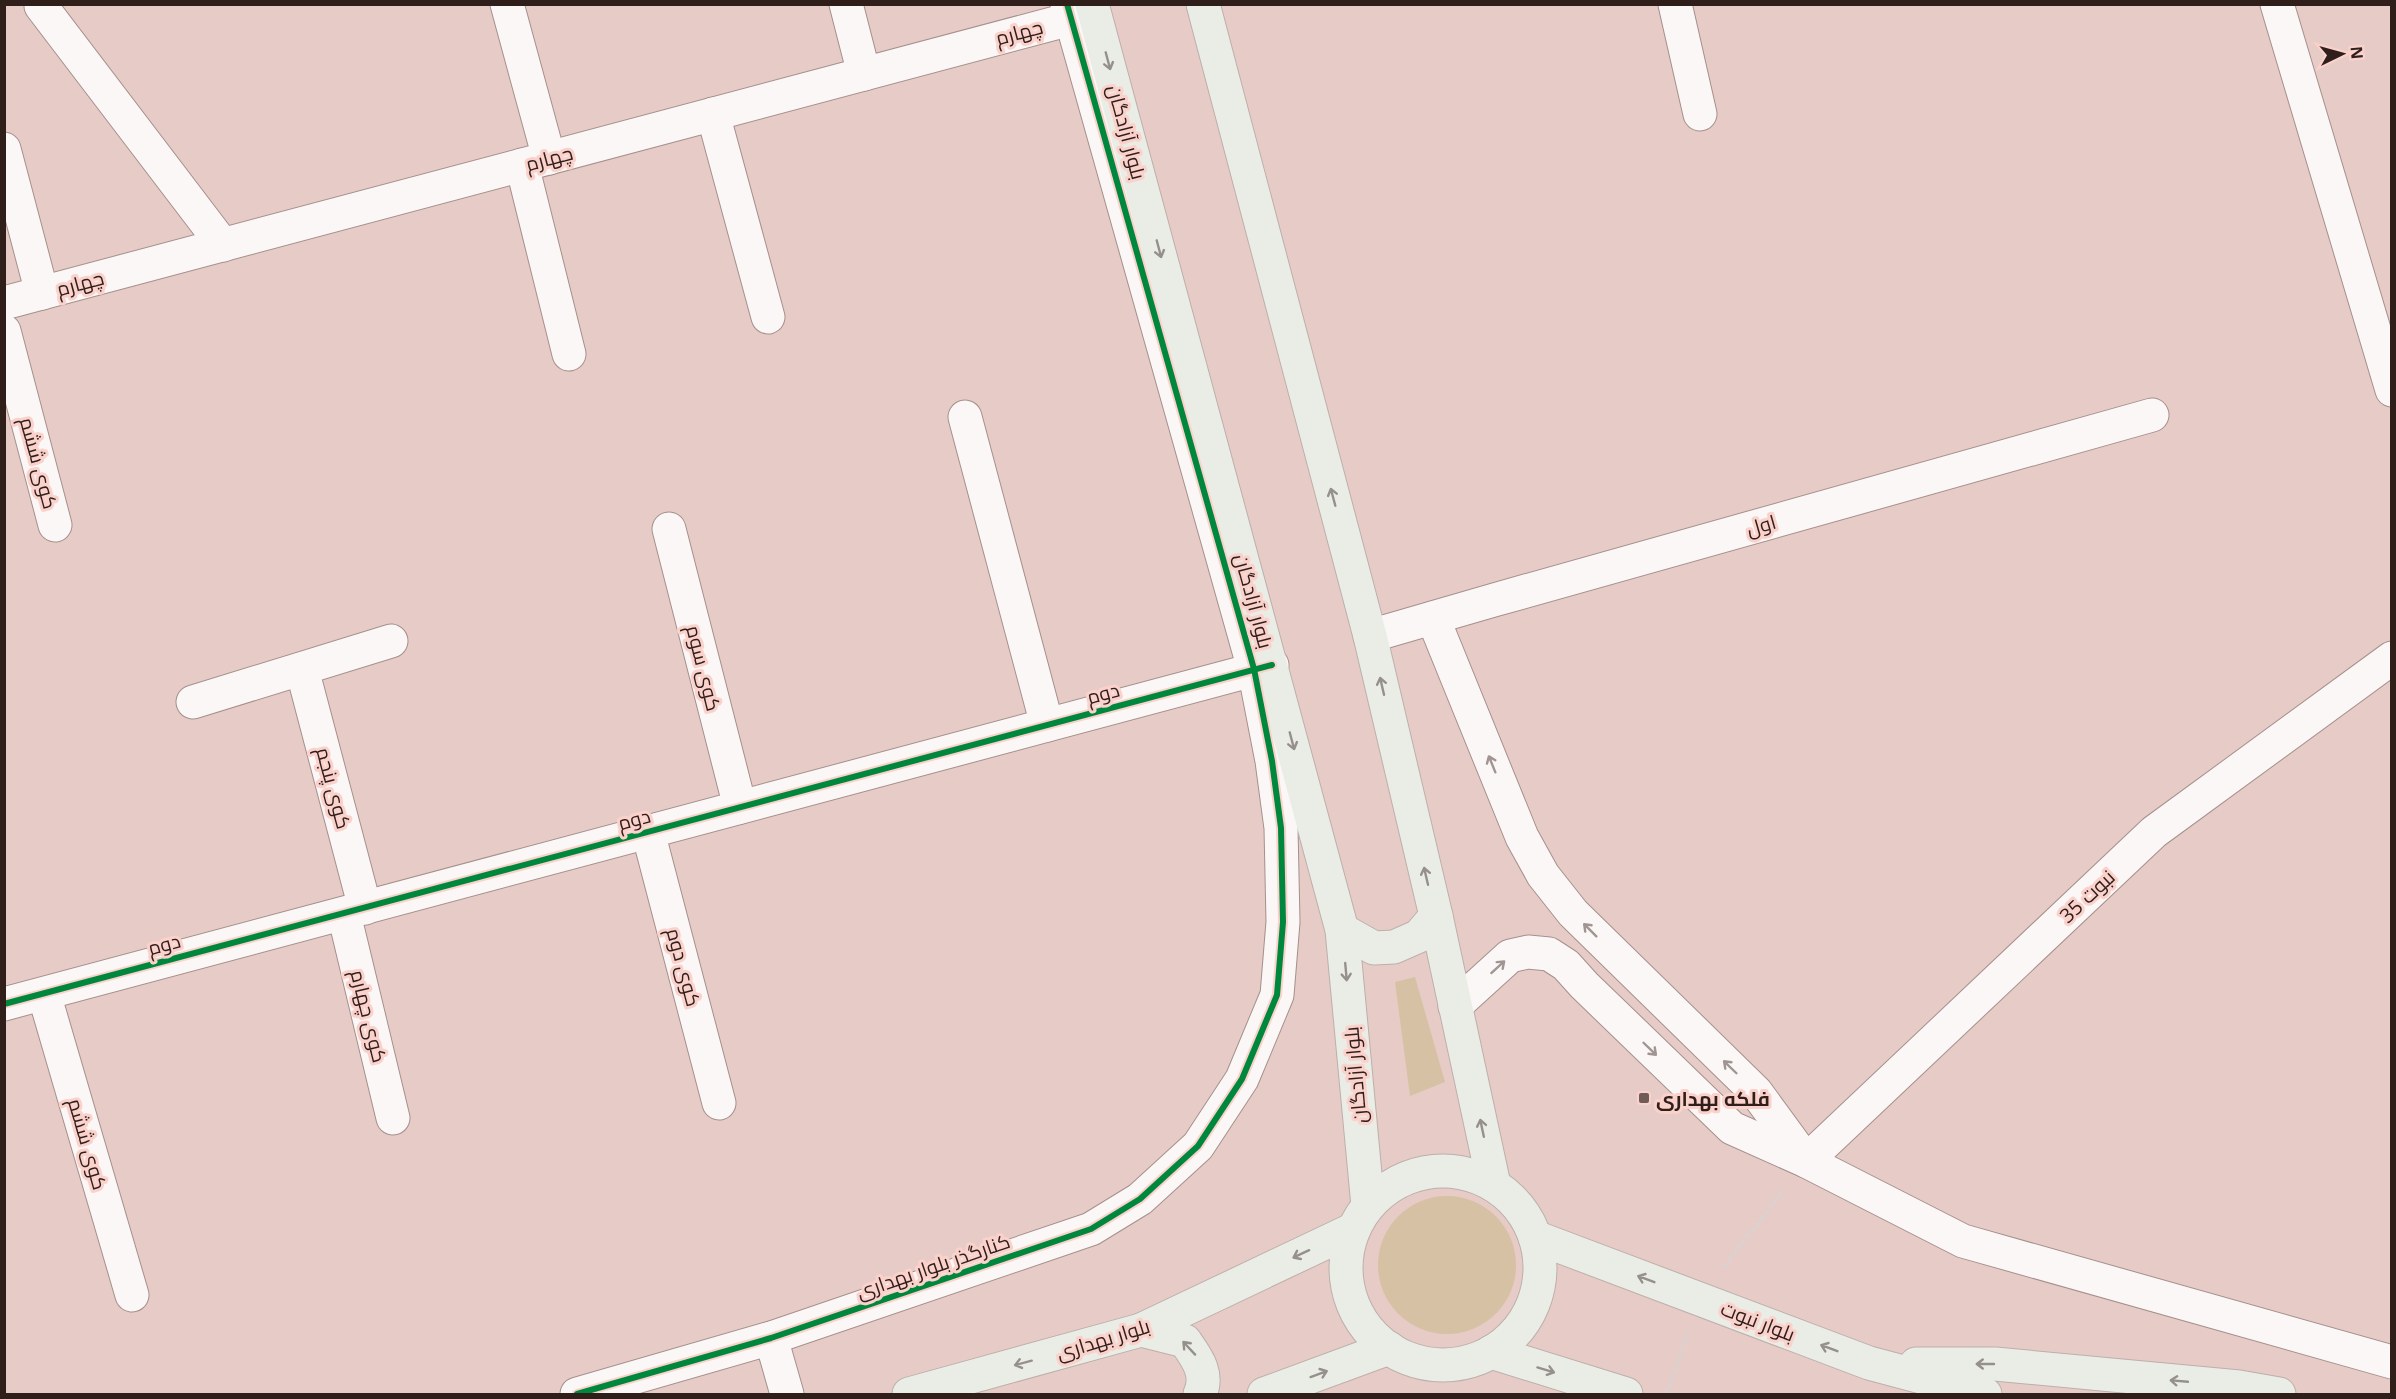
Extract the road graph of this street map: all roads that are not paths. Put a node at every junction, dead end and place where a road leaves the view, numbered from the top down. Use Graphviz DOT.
graph roads {
  1 [pos="507,4"];
  2 [pos="846,4"];
  3 [pos="1675,4"];
  4 [pos="2277,4"];
  5 [pos="1203,5"];
  6 [pos="40,6"];
  7 [pos="1081,10"];
  8 [pos="864,74"];
  9 [pos="713,114"];
  10 [pos="1700,114"];
  11 [pos="4,149"];
  12 [pos="536,162"];
  13 [pos="223,245"];
  14 [pos="42,293"];
  15 [pos="4,303"];
  16 [pos="768,317"];
  17 [pos="4,331"];
  18 [pos="569,354"];
  19 [pos="2391,390"];
  20 [pos="2152,415"];
  21 [pos="965,417"];
  22 [pos="55,525"];
  23 [pos="669,529"];
  24 [pos="1433,618"];
  25 [pos="1370,636"];
  26 [pos="391,641"];
  27 [pos="2391,658"];
  28 [pos="1263,667"];
  29 [pos="302,669"];
  30 [pos="193,702"];
  31 [pos="1047,725"];
  32 [pos="740,807"];
  33 [pos="648,832"];
  34 [pos="354,911"];
  35 [pos="1436,916"];
  36 [pos="1342,930"];
  37 [pos="44,994"];
  38 [pos="4,1004"];
  39 [pos="1455,1006"];
  40 [pos="719,1103"];
  41 [pos="393,1118"];
  42 [pos="1806,1161"];
  43 [pos="1494,1185"];
  44 [pos="1361,1218"];
  45 [pos="1535,1237"];
  46 [pos="132,1295"];
  47 [pos="1141,1330"];
  48 [pos="771,1338"];
  49 [pos="1389,1348"];
  50 [pos="1491,1353"];
  51 [pos="2391,1362"];
  52 [pos="1869,1363"];
  53 [pos="577,1395"];
  54 [pos="787,1395"];
  55 [pos="909,1395"];
  56 [pos="1200,1395"];
  57 [pos="1264,1395"];
  58 [pos="1626,1395"];
  59 [pos="1985,1395"];
  60 [pos="2278,1395"];
  1 -- 12 [label="street"];
  2 -- 8 [label="street"];
  3 -- 10 [label="street"];
  4 -- 19 [label="street"];
  25 -- 5 [label="main road, one-way"];
  6 -- 13 [label="street"];
  7 -- 8 [label="street, چهارم"];
  7 -- 28 [label="main road, بلوار آزادگان, one-way"];
  8 -- 9 [label="street, چهارم"];
  9 -- 12 [label="street, چهارم"];
  9 -- 16 [label="street"];
  11 -- 14 [label="street"];
  12 -- 13 [label="street, چهارم"];
  12 -- 18 [label="street"];
  13 -- 14 [label="street, چهارم"];
  14 -- 15 [label="street, چهارم"];
  17 -- 22 [label="street, کوی ششم"];
  20 -- 24 [label="street, اول"];
  21 -- 31 [label="street"];
  23 -- 32 [label="street, کوی سوم"];
  24 -- 25 [label="street, اول"];
  42 -- 24 [label="street, one-way"];
  35 -- 25 [label="main road, one-way"];
  26 -- 29 [label="street"];
  27 -- 42 [label="street, نبوت 35"];
  28 -- 31 [label="street, دوم"];
  28 -- 36 [label="main road, بلوار آزادگان, one-way"];
  28 -- 48 [label="street, کنارگذر بلوار بهداری"];
  29 -- 30 [label="street"];
  29 -- 34 [label="street, کوی پنجم"];
  31 -- 32 [label="street, دوم"];
  32 -- 33 [label="street, دوم"];
  33 -- 34 [label="street, دوم"];
  33 -- 40 [label="street, کوی دوم"];
  34 -- 37 [label="street, دوم"];
  34 -- 41 [label="street, کوی چهارم"];
  35 -- 36 [label="main road"];
  35 -- 39 [label="main road"];
  36 -- 44 [label="main road, بلوار آزادگان, one-way"];
  37 -- 38 [label="street, دوم"];
  37 -- 46 [label="street, کوی ششم"];
  39 -- 42 [label="street, one-way"];
  43 -- 39 [label="main road, one-way"];
  42 -- 51 [label="street"];
  43 -- 44 [label="main road"];
  43 -- 45 [label="main road"];
  44 -- 47 [label="main road, بلوار بهداری, one-way"];
  44 -- 49 [label="main road"];
  45 -- 50 [label="main road"];
  52 -- 45 [label="main road, بلوار نبوت, one-way"];
  47 -- 55 [label="main road, بلوار بهداری, one-way"];
  56 -- 47 [label="main road, one-way"];
  48 -- 53 [label="street, کنارگذر بلوار بهداری"];
  48 -- 54 [label="street"];
  49 -- 50 [label="main road"];
  57 -- 49 [label="main road, one-way"];
  50 -- 58 [label="main road, one-way"];
  52 -- 59 [label="main road, بلوار نبوت"];
  60 -- 52 [label="main road, one-way"];
}
